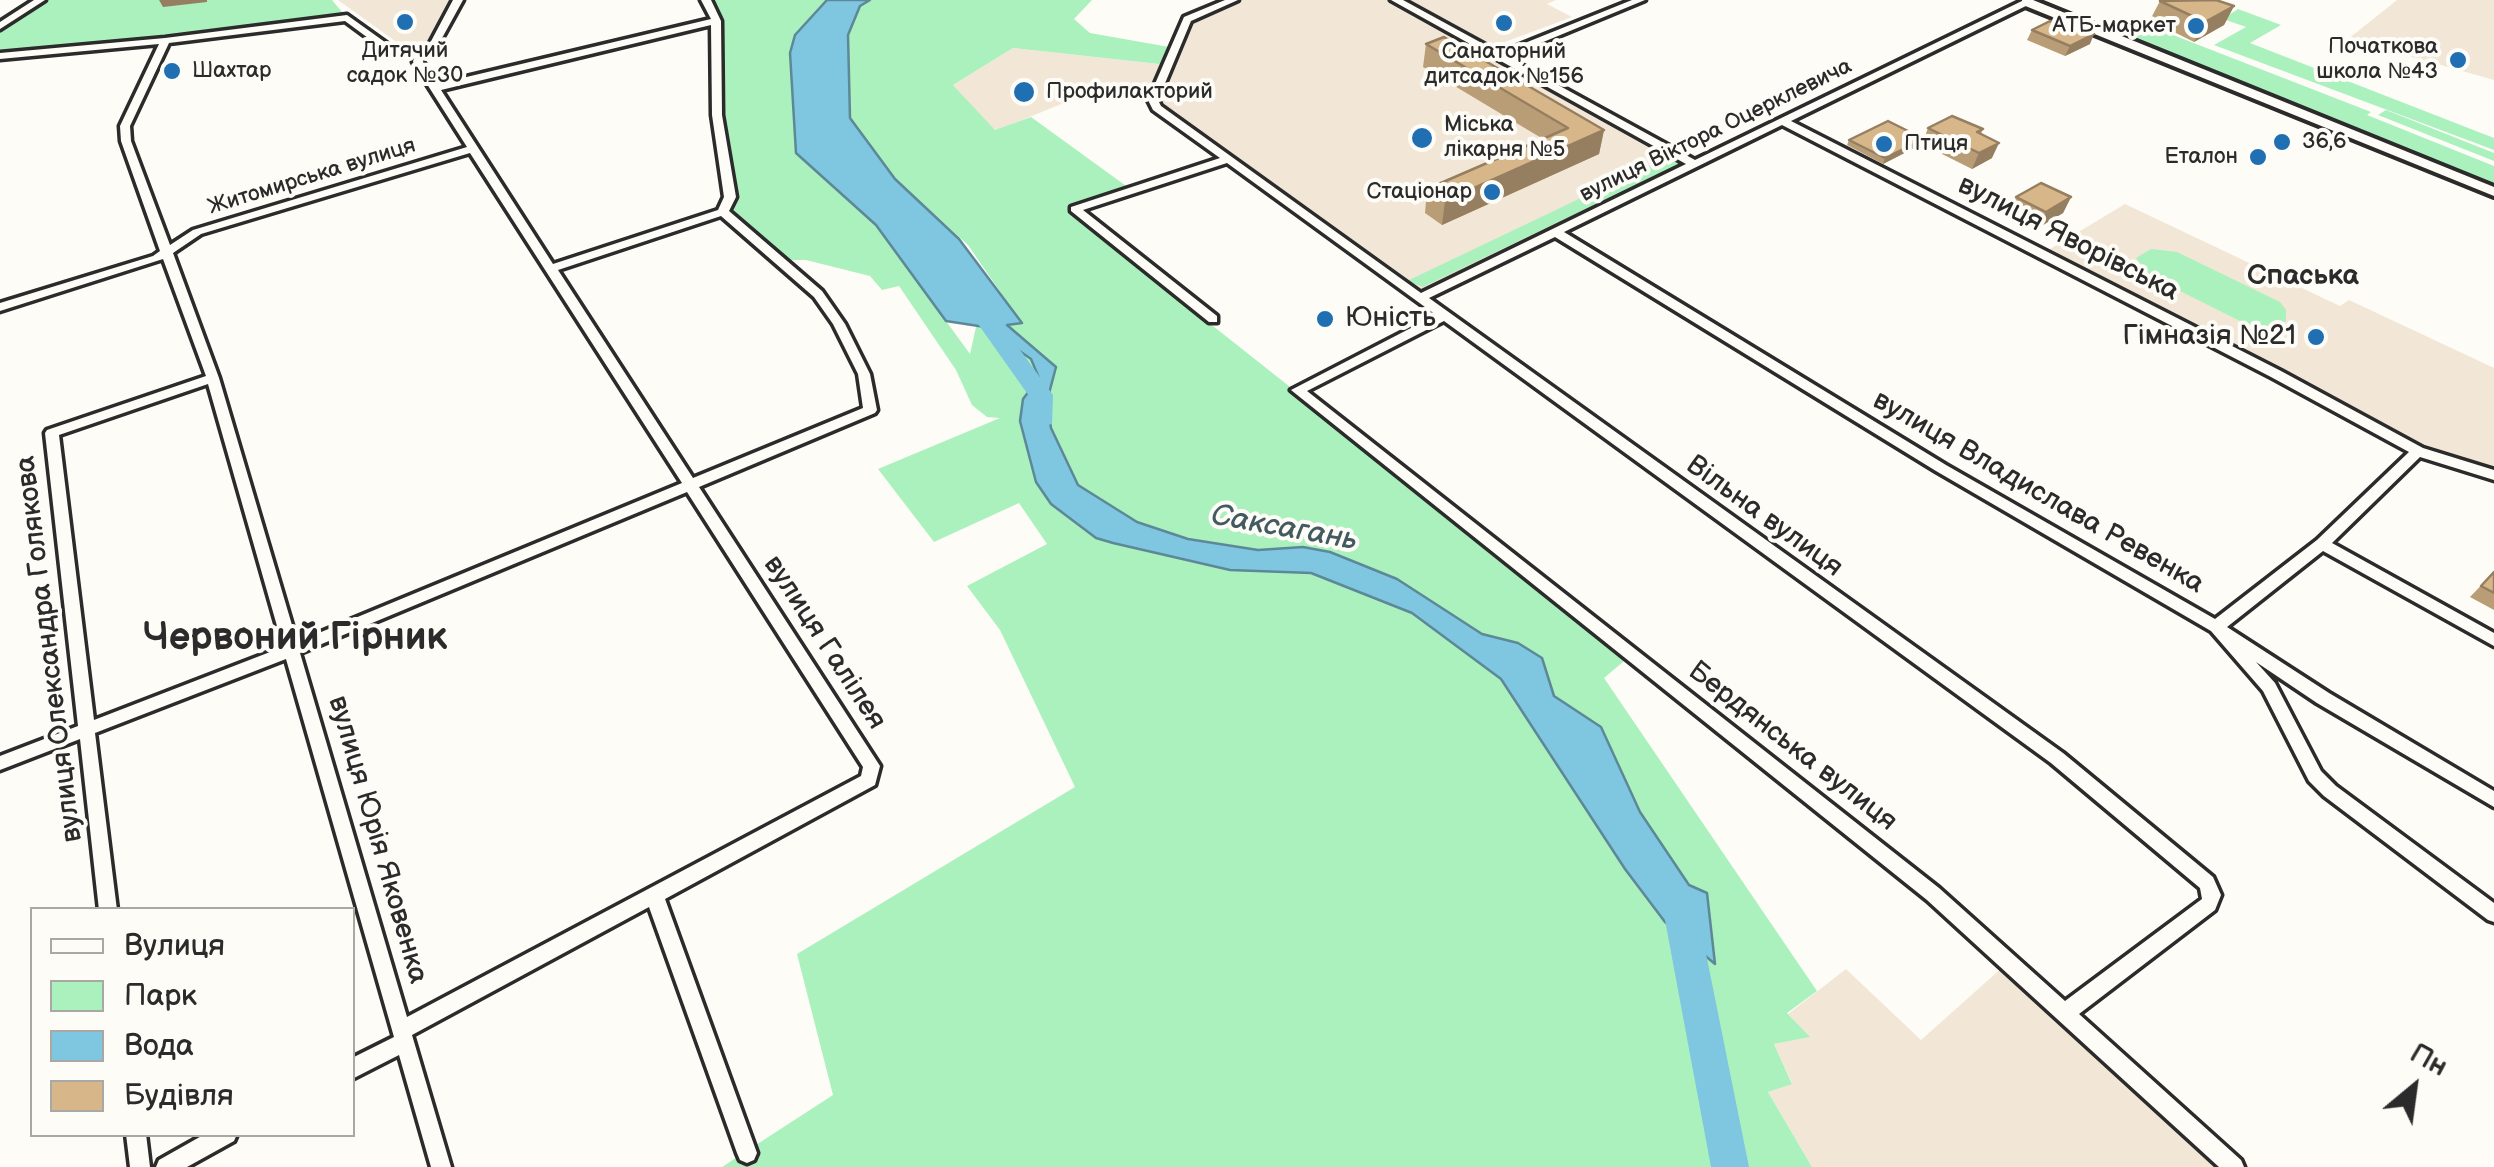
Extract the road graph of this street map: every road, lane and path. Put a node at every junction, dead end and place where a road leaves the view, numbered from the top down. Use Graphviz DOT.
graph roads {
  1 [pos="40,0"];
  2 [pos="458,0"];
  3 [pos="706,0"];
  4 [pos="1233,0"];
  5 [pos="1396,0"];
  6 [pos="1614,0"];
  7 [pos="1640,0"];
  8 [pos="2029,1"];
  9 [pos="1626,6"];
  10 [pos="716,21"];
  11 [pos="0,26"];
  12 [pos="165,41"];
  13 [pos="419,55"];
  14 [pos="0,56"];
  15 [pos="1500,56"];
  16 [pos="434,88"];
  17 [pos="1782,122"];
  18 [pos="473,149"];
  19 [pos="1226,160"];
  20 [pos="1694,164"];
  21 [pos="2494,192"];
  22 [pos="723,212"];
  23 [pos="1555,232"];
  24 [pos="169,251"];
  25 [pos="553,268"];
  26 [pos="1420,298"];
  27 [pos="0,307"];
  28 [pos="1444,316"];
  29 [pos="1213,319"];
  30 [pos="213,378"];
  31 [pos="2418,451"];
  32 [pos="2494,476"];
  33 [pos="689,484"];
  34 [pos="2322,544"];
  35 [pos="2216,627"];
  36 [pos="2494,640"];
  37 [pos="292,647"];
  38 [pos="86,728"];
  39 [pos="0,763"];
  40 [pos="2494,800"];
  41 [pos="655,897"];
  42 [pos="108,907"];
  43 [pos="2494,914"];
  44 [pos="2064,1014"];
  45 [pos="403,1036"];
  46 [pos="355,1067"];
  47 [pos="136,1137"];
  48 [pos="221,1137"];
  49 [pos="746,1153"];
  50 [pos="140,1167"];
  51 [pos="166,1167"];
  52 [pos="441,1167"];
  53 [pos="2234,1167"];
  1 -- 11 [label="street"];
  2 -- 13 [label="street"];
  3 -- 10 [label="street"];
  4 -- 19 [label="street, Вільна вулиця"];
  5 -- 15 [label="street"];
  6 -- 9 [label="street"];
  7 -- 9 [label="street"];
  8 -- 17 [label="street, вулиця Віктора Оцерклевича"];
  8 -- 21 [label="street"];
  9 -- 15 [label="street"];
  10 -- 16 [label="street"];
  10 -- 22 [label="street"];
  12 -- 13 [label="street"];
  12 -- 14 [label="street"];
  12 -- 24 [label="street"];
  13 -- 16 [label="street, вулиця Галілея"];
  15 -- 20 [label="street"];
  16 -- 18 [label="street, вулиця Галілея"];
  17 -- 20 [label="street, вулиця Віктора Оцерклевича"];
  17 -- 31 [label="street, вулиця Яворівська"];
  18 -- 24 [label="street, Житомирська вулиця"];
  18 -- 25 [label="street, вулиця Галілея"];
  19 -- 26 [label="street, Вільна вулиця"];
  19 -- 29 [label="street"];
  20 -- 23 [label="street, вулиця Віктора Оцерклевича"];
  22 -- 25 [label="street"];
  22 -- 33 [label="street"];
  23 -- 26 [label="street, вулиця Віктора Оцерклевича"];
  23 -- 35 [label="street, вулиця Владислава Ревенка"];
  24 -- 27 [label="street, Житомирська вулиця"];
  24 -- 30 [label="street"];
  25 -- 33 [label="street, вулиця Галілея"];
  26 -- 28 [label="street, Вільна вулиця"];
  28 -- 44 [label="street, Бердянська вулиця"];
  28 -- 44 [label="street, Вільна вулиця"];
  30 -- 37 [label="street, вулиця Юрія Яковенка"];
  30 -- 38 [label="street, вулиця Олександра Голякова"];
  31 -- 32 [label="street, вулиця Яворівська"];
  31 -- 34 [label="street"];
  33 -- 37 [label="street"];
  33 -- 41 [label="street, вулиця Галілея"];
  34 -- 35 [label="street"];
  34 -- 36 [label="street"];
  35 -- 40 [label="street, вулиця Владислава Ревенка"];
  35 -- 43 [label="street"];
  37 -- 38 [label="street"];
  37 -- 45 [label="street, вулиця Юрія Яковенка"];
  38 -- 39 [label="street"];
  38 -- 42 [label="street, вулиця Олександра Голякова"];
  41 -- 45 [label="street, вулиця Юрія Яковенка"];
  41 -- 49 [label="street"];
  44 -- 53 [label="street, Бердянська вулиця"];
  45 -- 46 [label="street"];
  45 -- 52 [label="street, вулиця Юрія Яковенка"];
  47 -- 50 [label="street"];
  48 -- 51 [label="street"];
}
